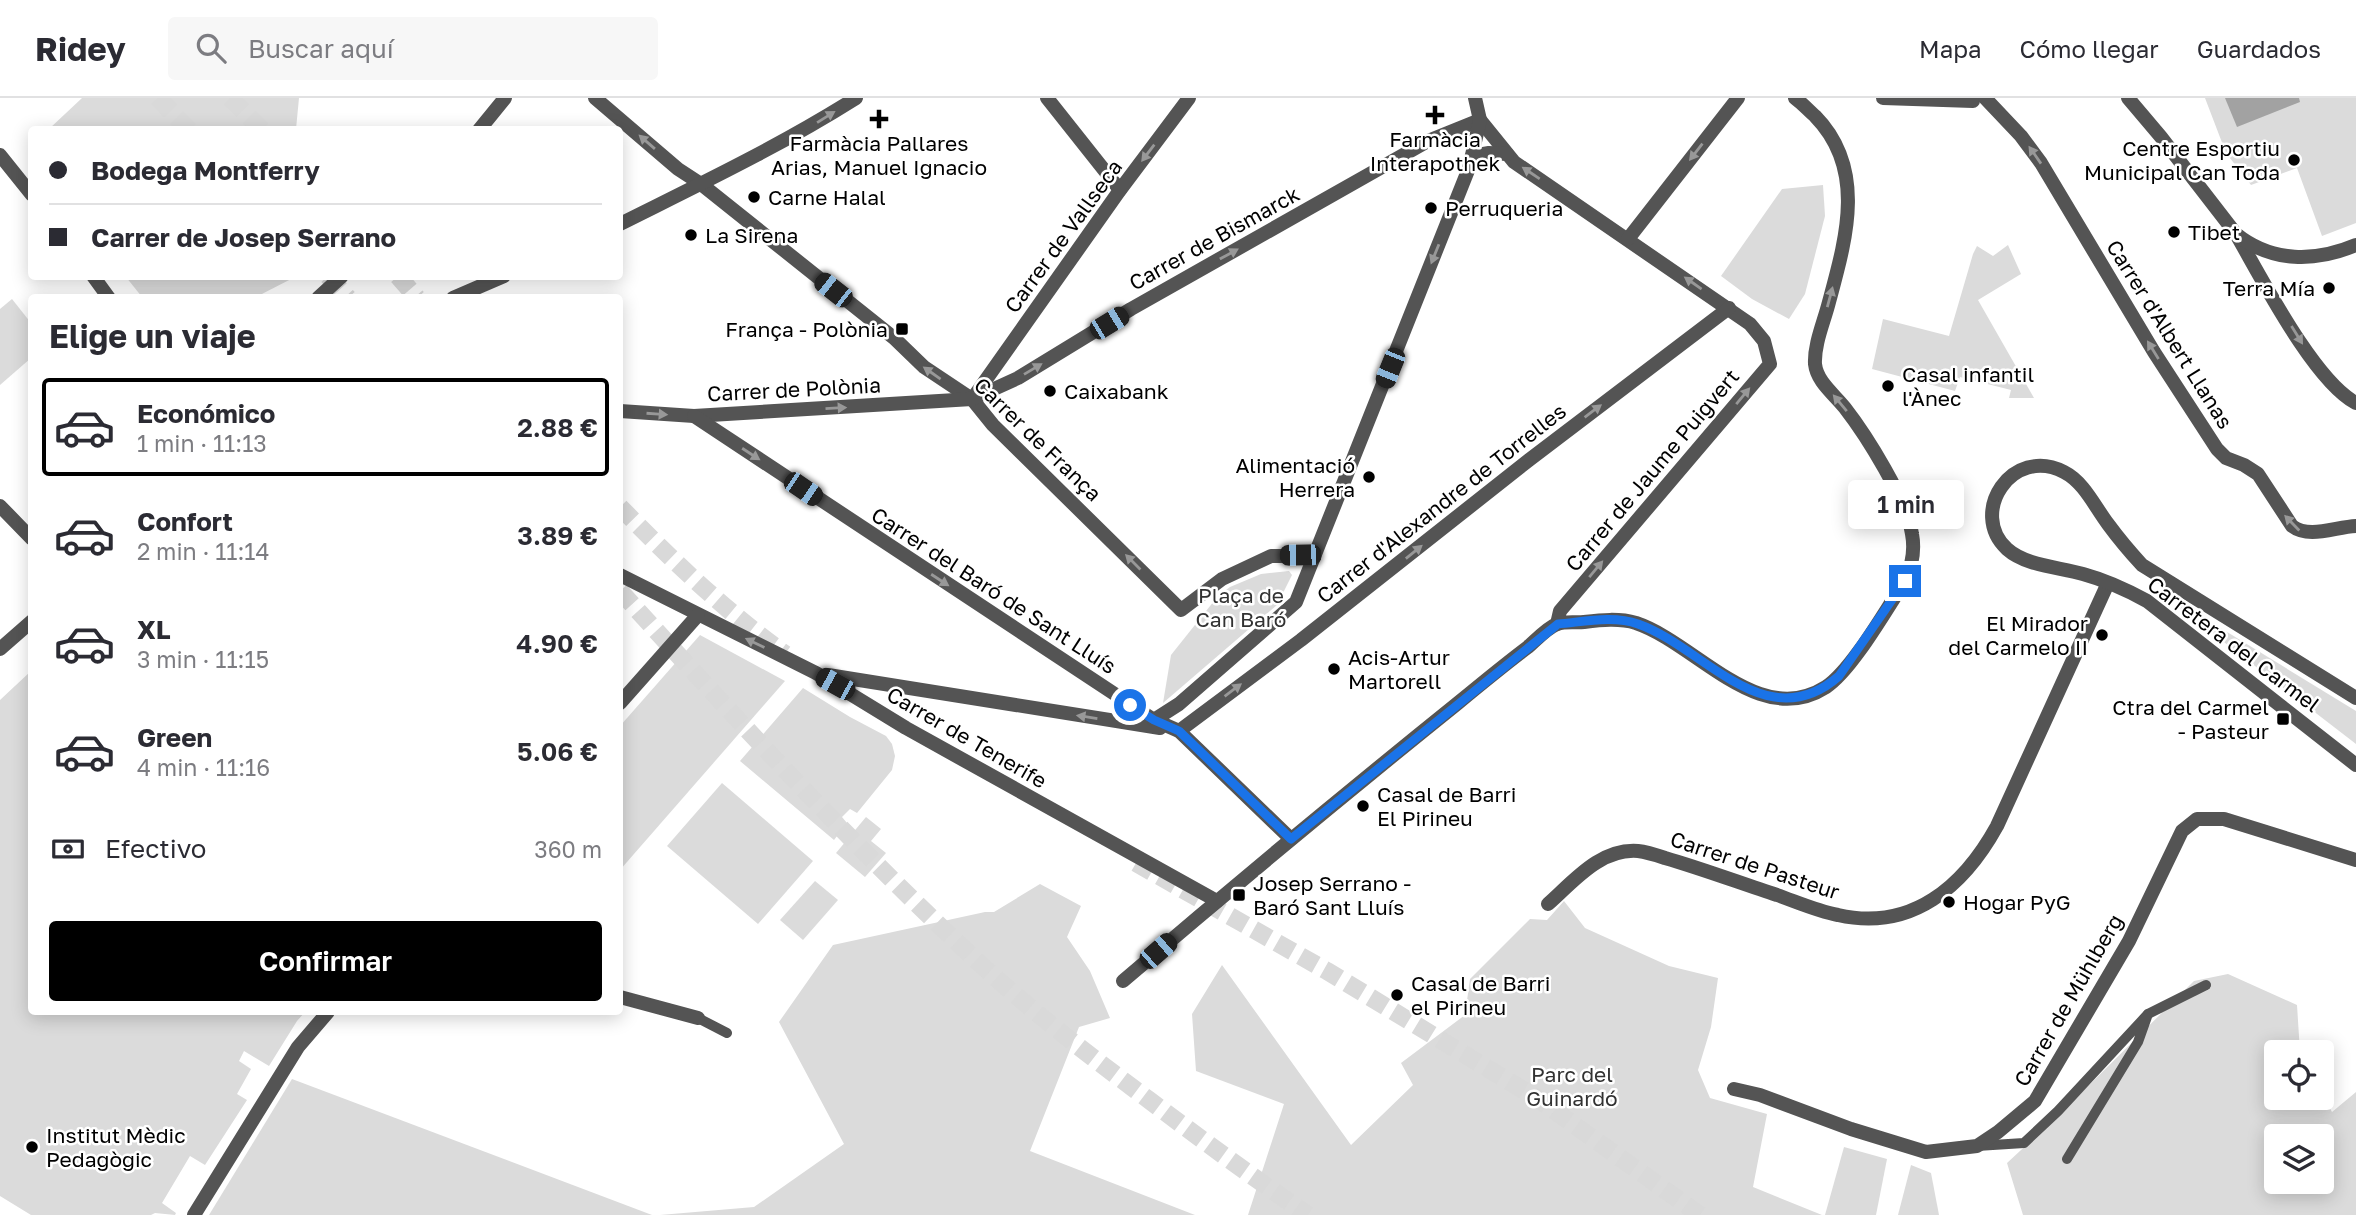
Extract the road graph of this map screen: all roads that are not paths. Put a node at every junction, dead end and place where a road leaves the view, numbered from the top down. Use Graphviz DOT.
graph roads {
  1 [pos="505,98"];
  2 [pos="595,98"];
  3 [pos="856,98"];
  4 [pos="1048,98"];
  5 [pos="1189,98"];
  6 [pos="1475,98"];
  7 [pos="1738,98"];
  8 [pos="1795,98"];
  9 [pos="1883,98"];
  10 [pos="2128,98"];
  11 [pos="1979,100"];
  12 [pos="1480,120"];
  13 [pos="482,126"];
  14 [pos="1507,154"];
  15 [pos="0,155"];
  16 [pos="1472,156"];
  17 [pos="701,184"];
  18 [pos="28,190"];
  19 [pos="1120,190"];
  20 [pos="623,223"];
  21 [pos="2236,234"];
  22 [pos="1628,239"];
  23 [pos="2356,245"];
  24 [pos="338,280"];
  25 [pos="495,280"];
  26 [pos="322,294"];
  27 [pos="462,294"];
  28 [pos="1729,308"];
  29 [pos="972,399"];
  30 [pos="2356,403"];
  31 [pos="623,411"];
  32 [pos="694,416"];
  33 [pos="0,506"];
  34 [pos="2356,526"];
  35 [pos="28,535"];
  36 [pos="1314,556"];
  37 [pos="623,577"];
  38 [pos="2108,583"];
  39 [pos="698,615"];
  40 [pos="28,624"];
  41 [pos="1558,624"];
  42 [pos="0,649"];
  43 [pos="816,673"];
  44 [pos="881,684"];
  45 [pos="2356,698"];
  46 [pos="623,701"];
  47 [pos="873,708"];
  48 [pos="1154,720"];
  49 [pos="1179,731"];
  50 [pos="2356,765"];
  51 [pos="1291,839"];
  52 [pos="2356,860"];
  53 [pos="1217,901"];
  54 [pos="1548,905"];
  55 [pos="1124,981"];
  56 [pos="2206,985"];
  57 [pos="623,998"];
  58 [pos="2147,1014"];
  59 [pos="325,1015"];
  60 [pos="698,1018"];
  61 [pos="727,1033"];
  62 [pos="1734,1089"];
  63 [pos="1977,1146"];
  64 [pos="2067,1159"];
  65 [pos="194,1215"];
  1 -- 13 [label="street"];
  17 -- 2 [label="street, Carrer de França, one-way"];
  17 -- 3 [label="street, one-way"];
  4 -- 19 [label="street"];
  5 -- 19 [label="street, Carrer de Vallseca, one-way"];
  6 -- 12 [label="street"];
  7 -- 22 [label="street, one-way"];
  41 -- 8 [label="street, one-way"];
  9 -- 11 [label="street"];
  10 -- 21 [label="street"];
  34 -- 11 [label="street, Carrer d'Albert Llanas, one-way"];
  12 -- 14 [label="street"];
  12 -- 16 [label="street"];
  29 -- 12 [label="street, Carrer de Bismarck, one-way"];
  14 -- 16 [label="street"];
  22 -- 14 [label="street, one-way"];
  15 -- 18 [label="street"];
  16 -- 36 [label="street, one-way"];
  17 -- 20 [label="street"];
  29 -- 17 [label="street, Carrer de França, one-way"];
  19 -- 29 [label="street, Carrer de Vallseca"];
  21 -- 23 [label="street"];
  21 -- 30 [label="street, one-way"];
  28 -- 22 [label="street, one-way"];
  24 -- 26 [label="street"];
  25 -- 27 [label="street"];
  41 -- 28 [label="street, Carrer de Jaume Puigvert, one-way"];
  49 -- 28 [label="street, Carrer d'Alexandre de Torrelles, one-way"];
  32 -- 29 [label="street, Carrer de Polònia, one-way"];
  36 -- 29 [label="street, Carrer de França, one-way"];
  31 -- 32 [label="street, Carrer de Polònia, one-way"];
  32 -- 48 [label="street, Carrer del Baró de Sant Lluís, one-way"];
  33 -- 35 [label="street"];
  36 -- 48 [label="street"];
  37 -- 39 [label="street, Carrer de Tenerife"];
  38 -- 45 [label="street, Carretera del Carmel"];
  38 -- 50 [label="street, Carretera del Carmel"];
  38 -- 54 [label="street, Carrer de Pasteur"];
  43 -- 39 [label="street, Carrer de Tenerife, one-way"];
  39 -- 46 [label="street"];
  40 -- 42 [label="street"];
  41 -- 51 [label="street"];
  43 -- 44 [label="street"];
  43 -- 47 [label="street, Carrer de Tenerife"];
  44 -- 47 [label="street"];
  49 -- 44 [label="street, one-way"];
  47 -- 53 [label="street, Carrer de Tenerife"];
  48 -- 49 [label="street, Carrer del Baró de Sant Lluís"];
  49 -- 51 [label="street, Carrer del Baró de Sant Lluís"];
  51 -- 53 [label="street"];
  52 -- 63 [label="street, Carrer de Mühlberg"];
  53 -- 55 [label="street"];
  56 -- 58 [label="lane"];
  57 -- 60 [label="street"];
  58 -- 63 [label="lane"];
  58 -- 64 [label="lane"];
  59 -- 65 [label="street"];
  60 -- 61 [label="lane"];
  62 -- 63 [label="street, Carrer de Mühlberg"];
}
